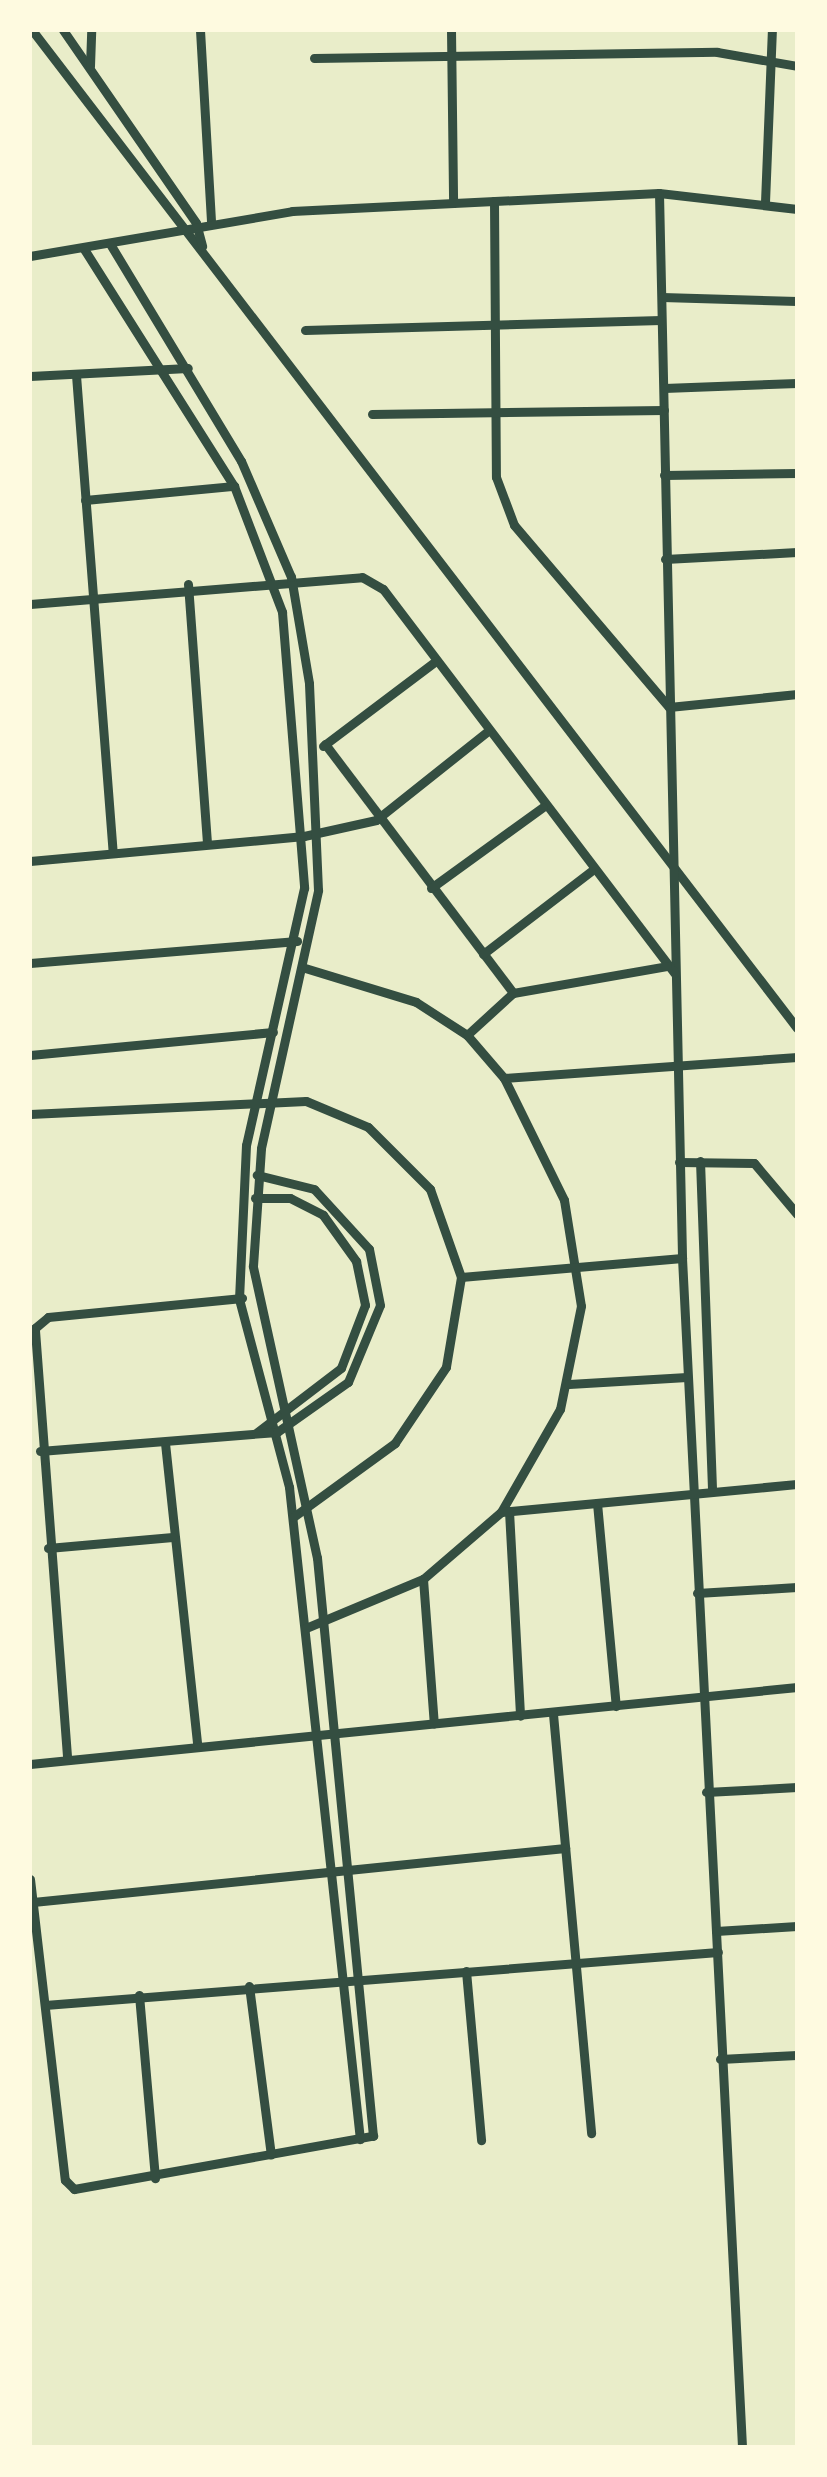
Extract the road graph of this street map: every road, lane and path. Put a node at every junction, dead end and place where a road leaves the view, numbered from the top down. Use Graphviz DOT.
graph roads {
  1 [pos="32,30"];
  2 [pos="62,30"];
  3 [pos="91,30"];
  4 [pos="200,30"];
  5 [pos="452,30"];
  6 [pos="772,30"];
  7 [pos="451,56"];
  8 [pos="314,58"];
  9 [pos="770,60"];
  10 [pos="90,66"];
  11 [pos="797,66"];
  12 [pos="659,193"];
  13 [pos="454,202"];
  14 [pos="494,202"];
  15 [pos="765,202"];
  16 [pos="797,209"];
  17 [pos="212,221"];
  18 [pos="196,222"];
  19 [pos="174,227"];
  20 [pos="110,244"];
  21 [pos="202,246"];
  22 [pos="84,249"];
  23 [pos="30,256"];
  24 [pos="662,297"];
  25 [pos="797,301"];
  26 [pos="662,320"];
  27 [pos="493,323"];
  28 [pos="305,330"];
  29 [pos="188,368"];
  30 [pos="164,370"];
  31 [pos="76,375"];
  32 [pos="30,376"];
  33 [pos="797,383"];
  34 [pos="664,388"];
  35 [pos="494,410"];
  36 [pos="664,410"];
  37 [pos="372,414"];
  38 [pos="797,474"];
  39 [pos="664,475"];
  40 [pos="234,486"];
  41 [pos="84,500"];
  42 [pos="797,552"];
  43 [pos="666,559"];
  44 [pos="290,577"];
  45 [pos="273,578"];
  46 [pos="188,584"];
  47 [pos="90,597"];
  48 [pos="30,604"];
  49 [pos="436,661"];
  50 [pos="797,694"];
  51 [pos="668,707"];
  52 [pos="488,731"];
  53 [pos="321,748"];
  54 [pos="543,806"];
  55 [pos="376,820"];
  56 [pos="322,833"];
  57 [pos="304,836"];
  58 [pos="208,844"];
  59 [pos="113,853"];
  60 [pos="672,858"];
  61 [pos="30,861"];
  62 [pos="591,871"];
  63 [pos="431,888"];
  64 [pos="296,941"];
  65 [pos="483,954"];
  66 [pos="30,963"];
  67 [pos="292,966"];
  68 [pos="306,968"];
  69 [pos="670,969"];
  70 [pos="513,993"];
  71 [pos="797,1028"];
  72 [pos="272,1032"];
  73 [pos="468,1035"];
  74 [pos="30,1055"];
  75 [pos="797,1057"];
  76 [pos="676,1064"];
  77 [pos="504,1078"];
  78 [pos="273,1096"];
  79 [pos="256,1098"];
  80 [pos="30,1114"];
  81 [pos="679,1162"];
  82 [pos="700,1162"];
  83 [pos="257,1175"];
  84 [pos="255,1198"];
  85 [pos="797,1214"];
  86 [pos="682,1258"];
  87 [pos="581,1267"];
  88 [pos="461,1277"];
  89 [pos="254,1297"];
  90 [pos="240,1298"];
  91 [pos="687,1377"];
  92 [pos="569,1384"];
  93 [pos="288,1410"];
  94 [pos="272,1418"];
  95 [pos="292,1425"];
  96 [pos="277,1432"];
  97 [pos="256,1433"];
  98 [pos="165,1443"];
  99 [pos="40,1451"];
  100 [pos="797,1484"];
  101 [pos="712,1491"];
  102 [pos="692,1493"];
  103 [pos="597,1503"];
  104 [pos="310,1509"];
  105 [pos="505,1512"];
  106 [pos="293,1517"];
  107 [pos="172,1537"];
  108 [pos="48,1548"];
  109 [pos="422,1579"];
  110 [pos="797,1587"];
  111 [pos="698,1593"];
  112 [pos="326,1622"];
  113 [pos="306,1628"];
  114 [pos="797,1687"];
  115 [pos="702,1695"];
  116 [pos="616,1706"];
  117 [pos="553,1714"];
  118 [pos="520,1716"];
  119 [pos="434,1724"];
  120 [pos="334,1733"];
  121 [pos="316,1735"];
  122 [pos="197,1744"];
  123 [pos="67,1756"];
  124 [pos="30,1764"];
  125 [pos="797,1787"];
  126 [pos="706,1792"];
  127 [pos="565,1848"];
  128 [pos="345,1872"];
  129 [pos="330,1873"];
  130 [pos="30,1879"];
  131 [pos="33,1902"];
  132 [pos="797,1926"];
  133 [pos="716,1931"];
  134 [pos="718,1952"];
  135 [pos="573,1964"];
  136 [pos="466,1971"];
  137 [pos="358,1977"];
  138 [pos="342,1978"];
  139 [pos="249,1986"];
  140 [pos="139,1995"];
  141 [pos="45,2004"];
  142 [pos="797,2056"];
  143 [pos="720,2059"];
  144 [pos="591,2132"];
  145 [pos="360,2140"];
  146 [pos="481,2140"];
  147 [pos="270,2155"];
  148 [pos="155,2178"];
  149 [pos="742,2447"];
  1 -- 19 [label="street"];
  2 -- 10 [label="street"];
  3 -- 10 [label="street"];
  4 -- 17 [label="street"];
  5 -- 7 [label="street"];
  6 -- 9 [label="street"];
  7 -- 8 [label="street"];
  7 -- 9 [label="street"];
  7 -- 13 [label="street"];
  9 -- 11 [label="street"];
  9 -- 15 [label="street"];
  10 -- 18 [label="street"];
  12 -- 14 [label="street"];
  12 -- 15 [label="street"];
  12 -- 24 [label="street"];
  13 -- 14 [label="street"];
  13 -- 17 [label="street"];
  14 -- 27 [label="street"];
  15 -- 16 [label="street"];
  17 -- 18 [label="street"];
  18 -- 19 [label="street"];
  18 -- 21 [label="street"];
  19 -- 20 [label="street"];
  19 -- 21 [label="street"];
  20 -- 22 [label="street"];
  20 -- 29 [label="street"];
  21 -- 60 [label="street"];
  22 -- 23 [label="street"];
  22 -- 30 [label="street"];
  24 -- 25 [label="street"];
  24 -- 26 [label="street"];
  26 -- 27 [label="street"];
  26 -- 34 [label="street"];
  27 -- 28 [label="street"];
  27 -- 35 [label="street"];
  29 -- 30 [label="street"];
  29 -- 44 [label="street"];
  30 -- 31 [label="street"];
  30 -- 40 [label="street"];
  31 -- 32 [label="street"];
  31 -- 41 [label="street"];
  33 -- 34 [label="street"];
  34 -- 36 [label="street"];
  35 -- 36 [label="street"];
  35 -- 37 [label="street"];
  35 -- 51 [label="street"];
  36 -- 39 [label="street"];
  38 -- 39 [label="street"];
  39 -- 43 [label="street"];
  40 -- 41 [label="street"];
  40 -- 45 [label="street"];
  41 -- 47 [label="street"];
  42 -- 43 [label="street"];
  43 -- 51 [label="street"];
  44 -- 45 [label="street"];
  44 -- 49 [label="street"];
  44 -- 53 [label="street"];
  45 -- 46 [label="street"];
  45 -- 57 [label="street"];
  46 -- 47 [label="street"];
  46 -- 58 [label="street"];
  47 -- 48 [label="street"];
  47 -- 59 [label="street"];
  49 -- 52 [label="street"];
  49 -- 53 [label="street"];
  50 -- 51 [label="street"];
  51 -- 60 [label="street"];
  52 -- 54 [label="street"];
  52 -- 55 [label="street"];
  53 -- 55 [label="street"];
  53 -- 56 [label="street"];
  54 -- 62 [label="street"];
  54 -- 63 [label="street"];
  55 -- 56 [label="street"];
  55 -- 63 [label="street"];
  56 -- 57 [label="street"];
  56 -- 68 [label="street"];
  57 -- 58 [label="street"];
  57 -- 64 [label="street"];
  58 -- 59 [label="street"];
  59 -- 61 [label="street"];
  60 -- 69 [label="street"];
  60 -- 71 [label="street"];
  62 -- 65 [label="street"];
  62 -- 69 [label="street"];
  63 -- 65 [label="street"];
  64 -- 66 [label="street"];
  64 -- 67 [label="street"];
  65 -- 70 [label="street"];
  67 -- 68 [label="street"];
  67 -- 72 [label="street"];
  68 -- 73 [label="street"];
  68 -- 78 [label="street"];
  69 -- 70 [label="street"];
  69 -- 76 [label="street"];
  70 -- 73 [label="street"];
  72 -- 74 [label="street"];
  72 -- 79 [label="street"];
  73 -- 77 [label="street"];
  75 -- 76 [label="street"];
  76 -- 77 [label="street"];
  76 -- 81 [label="street"];
  77 -- 87 [label="street"];
  78 -- 79 [label="street"];
  78 -- 83 [label="street"];
  78 -- 88 [label="street"];
  79 -- 80 [label="street"];
  79 -- 90 [label="street"];
  81 -- 82 [label="street"];
  81 -- 86 [label="street"];
  82 -- 85 [label="street"];
  82 -- 101 [label="street"];
  83 -- 84 [label="street"];
  83 -- 95 [label="street"];
  84 -- 89 [label="street"];
  84 -- 93 [label="street"];
  86 -- 87 [label="street"];
  86 -- 91 [label="street"];
  87 -- 88 [label="street"];
  87 -- 92 [label="street"];
  88 -- 104 [label="street"];
  89 -- 90 [label="street"];
  89 -- 93 [label="street"];
  90 -- 94 [label="street"];
  90 -- 99 [label="street"];
  91 -- 92 [label="street"];
  91 -- 102 [label="street"];
  92 -- 105 [label="street"];
  93 -- 94 [label="street"];
  93 -- 95 [label="street"];
  94 -- 96 [label="street"];
  94 -- 97 [label="street"];
  95 -- 96 [label="street"];
  95 -- 104 [label="street"];
  96 -- 97 [label="street"];
  96 -- 106 [label="street"];
  97 -- 98 [label="street"];
  98 -- 99 [label="street"];
  98 -- 107 [label="street"];
  99 -- 108 [label="street"];
  100 -- 101 [label="street"];
  101 -- 102 [label="street"];
  102 -- 103 [label="street"];
  102 -- 111 [label="street"];
  103 -- 105 [label="street"];
  103 -- 116 [label="street"];
  104 -- 106 [label="street"];
  104 -- 112 [label="street"];
  105 -- 109 [label="street"];
  105 -- 118 [label="street"];
  106 -- 113 [label="street"];
  107 -- 108 [label="street"];
  107 -- 122 [label="street"];
  108 -- 123 [label="street"];
  109 -- 112 [label="street"];
  109 -- 119 [label="street"];
  110 -- 111 [label="street"];
  111 -- 115 [label="street"];
  112 -- 113 [label="street"];
  112 -- 120 [label="street"];
  113 -- 121 [label="street"];
  114 -- 115 [label="street"];
  115 -- 116 [label="street"];
  115 -- 126 [label="street"];
  116 -- 117 [label="street"];
  117 -- 118 [label="street"];
  117 -- 127 [label="street"];
  118 -- 119 [label="street"];
  119 -- 120 [label="street"];
  120 -- 121 [label="street"];
  120 -- 128 [label="street"];
  121 -- 122 [label="street"];
  121 -- 129 [label="street"];
  122 -- 123 [label="street"];
  123 -- 124 [label="street"];
  125 -- 126 [label="street"];
  126 -- 133 [label="street"];
  127 -- 128 [label="street"];
  127 -- 135 [label="street"];
  128 -- 129 [label="street"];
  128 -- 137 [label="street"];
  129 -- 131 [label="street"];
  129 -- 138 [label="street"];
  130 -- 131 [label="street"];
  131 -- 141 [label="street"];
  132 -- 133 [label="street"];
  133 -- 134 [label="street"];
  134 -- 135 [label="street"];
  134 -- 143 [label="street"];
  135 -- 136 [label="street"];
  135 -- 144 [label="street"];
  136 -- 137 [label="street"];
  136 -- 146 [label="street"];
  137 -- 138 [label="street"];
  137 -- 145 [label="street"];
  138 -- 139 [label="street"];
  138 -- 145 [label="street"];
  139 -- 140 [label="street"];
  139 -- 147 [label="street"];
  140 -- 141 [label="street"];
  140 -- 148 [label="street"];
  141 -- 148 [label="street"];
  142 -- 143 [label="street"];
  143 -- 149 [label="street"];
  145 -- 147 [label="street"];
  147 -- 148 [label="street"];
}
